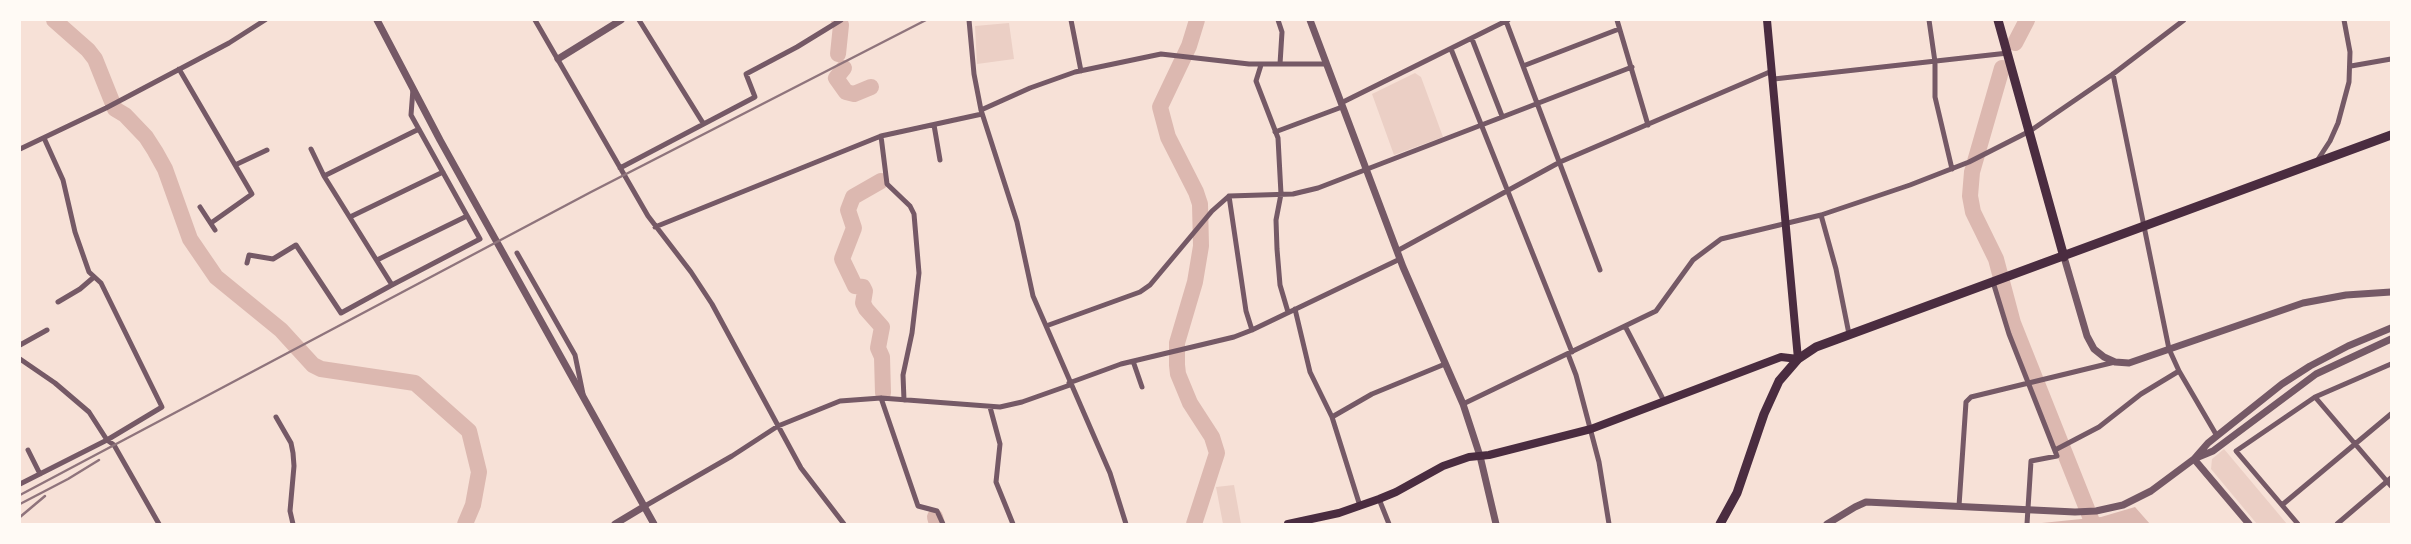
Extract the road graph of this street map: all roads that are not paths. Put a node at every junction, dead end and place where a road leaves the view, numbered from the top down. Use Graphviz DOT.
graph roads {
  1 [pos="265,20"];
  2 [pos="377,20"];
  3 [pos="535,20"];
  4 [pos="621,20"];
  5 [pos="639,20"];
  6 [pos="969,20"];
  7 [pos="1071,20"];
  8 [pos="1278,20"];
  9 [pos="1310,20"];
  10 [pos="1617,20"];
  11 [pos="1929,20"];
  12 [pos="1998,20"];
  13 [pos="2184,20"];
  14 [pos="2344,20"];
  15 [pos="839,21"];
  16 [pos="1508,21"];
  17 [pos="1769,22"];
  18 [pos="1619,29"];
  19 [pos="1472,39"];
  20 [pos="1451,49"];
  21 [pos="2008,53"];
  22 [pos="558,59"];
  23 [pos="2391,59"];
  24 [pos="1935,62"];
  25 [pos="1280,64"];
  26 [pos="1326,64"];
  27 [pos="1261,65"];
  28 [pos="1523,66"];
  29 [pos="2351,66"];
  30 [pos="1632,67"];
  31 [pos="179,69"];
  32 [pos="1081,71"];
  33 [pos="1773,74"];
  34 [pos="2114,74"];
  35 [pos="413,88"];
  36 [pos="1537,103"];
  37 [pos="1341,105"];
  38 [pos="981,112"];
  39 [pos="1502,116"];
  40 [pos="702,123"];
  41 [pos="1482,124"];
  42 [pos="1648,124"];
  43 [pos="934,125"];
  44 [pos="419,129"];
  45 [pos="2030,131"];
  46 [pos="1275,132"];
  47 [pos="2391,135"];
  48 [pos="882,136"];
  49 [pos="44,138"];
  50 [pos="20,149"];
  51 [pos="310,149"];
  52 [pos="267,150"];
  53 [pos="940,160"];
  54 [pos="1560,162"];
  55 [pos="2316,162"];
  56 [pos="235,165"];
  57 [pos="620,168"];
  58 [pos="1952,169"];
  59 [pos="1366,170"];
  60 [pos="443,172"];
  61 [pos="324,176"];
  62 [pos="1508,191"];
  63 [pos="1280,194"];
  64 [pos="1229,196"];
  65 [pos="200,207"];
  66 [pos="1821,215"];
  67 [pos="467,216"];
  68 [pos="350,217"];
  69 [pos="211,223"];
  70 [pos="1785,224"];
  71 [pos="2144,225"];
  72 [pos="655,227"];
  73 [pos="216,230"];
  74 [pos="1397,251"];
  75 [pos="517,253"];
  76 [pos="2064,256"];
  77 [pos="1400,259"];
  78 [pos="377,260"];
  79 [pos="247,263"];
  80 [pos="1600,270"];
  81 [pos="94,277"];
  82 [pos="1993,282"];
  83 [pos="392,285"];
  84 [pos="2391,292"];
  85 [pos="58,302"];
  86 [pos="1295,310"];
  87 [pos="1288,312"];
  88 [pos="1046,326"];
  89 [pos="1625,326"];
  90 [pos="2391,328"];
  91 [pos="47,330"];
  92 [pos="1252,330"];
  93 [pos="1849,334"];
  94 [pos="2391,339"];
  95 [pos="20,345"];
  96 [pos="2169,350"];
  97 [pos="1570,353"];
  98 [pos="20,359"];
  99 [pos="1798,359"];
  100 [pos="1133,361"];
  101 [pos="2116,362"];
  102 [pos="1445,364"];
  103 [pos="2391,364"];
  104 [pos="2179,371"];
  105 [pos="2028,383"];
  106 [pos="1070,384"];
  107 [pos="1142,387"];
  108 [pos="584,395"];
  109 [pos="2315,397"];
  110 [pos="881,398"];
  111 [pos="904,400"];
  112 [pos="1664,401"];
  113 [pos="1464,404"];
  114 [pos="990,407"];
  115 [pos="2391,414"];
  116 [pos="276,417"];
  117 [pos="1332,417"];
  118 [pos="778,426"];
  119 [pos="1590,429"];
  120 [pos="2217,436"];
  121 [pos="107,440"];
  122 [pos="2356,444"];
  123 [pos="28,450"];
  124 [pos="2055,450"];
  125 [pos="1480,456"];
  126 [pos="2194,459"];
  127 [pos="40,474"];
  128 [pos="2390,482"];
  129 [pos="20,484"];
  130 [pos="1379,499"];
  131 [pos="645,506"];
  132 [pos="1360,506"];
  133 [pos="1960,506"];
  134 [pos="2282,506"];
  135 [pos="2027,509"];
  136 [pos="159,524"];
  137 [pos="293,524"];
  138 [pos="615,524"];
  139 [pos="654,524"];
  140 [pos="844,524"];
  141 [pos="943,524"];
  142 [pos="1013,524"];
  143 [pos="1126,524"];
  144 [pos="1288,524"];
  145 [pos="1389,524"];
  146 [pos="1496,524"];
  147 [pos="1609,524"];
  148 [pos="1720,524"];
  149 [pos="1827,524"];
  150 [pos="2027,524"];
  151 [pos="2248,524"];
  152 [pos="2298,524"];
  153 [pos="2337,524"];
  1 -- 31 [label="street"];
  2 -- 35 [label="street"];
  3 -- 22 [label="street"];
  4 -- 22 [label="street"];
  5 -- 40 [label="street"];
  6 -- 38 [label="street"];
  7 -- 32 [label="street"];
  8 -- 25 [label="street"];
  9 -- 26 [label="street"];
  10 -- 18 [label="street"];
  11 -- 24 [label="street"];
  12 -- 21 [label="highway"];
  13 -- 34 [label="street"];
  14 -- 29 [label="street"];
  15 -- 40 [label="street"];
  16 -- 19 [label="street"];
  16 -- 28 [label="street"];
  17 -- 33 [label="main road"];
  18 -- 28 [label="street"];
  18 -- 30 [label="street"];
  19 -- 20 [label="street"];
  19 -- 39 [label="street"];
  20 -- 37 [label="street"];
  20 -- 41 [label="street"];
  21 -- 24 [label="street"];
  21 -- 45 [label="highway"];
  22 -- 57 [label="street"];
  23 -- 29 [label="street"];
  24 -- 33 [label="street"];
  24 -- 58 [label="street"];
  25 -- 26 [label="street"];
  25 -- 27 [label="street"];
  26 -- 37 [label="street"];
  27 -- 32 [label="street"];
  27 -- 46 [label="street"];
  28 -- 36 [label="street"];
  29 -- 55 [label="street"];
  30 -- 36 [label="street"];
  30 -- 42 [label="street"];
  31 -- 49 [label="street"];
  31 -- 56 [label="street"];
  32 -- 38 [label="street"];
  33 -- 42 [label="street"];
  33 -- 70 [label="main road"];
  34 -- 45 [label="street"];
  34 -- 71 [label="street"];
  35 -- 44 [label="street"];
  35 -- 108 [label="street"];
  36 -- 39 [label="street"];
  36 -- 54 [label="street"];
  37 -- 46 [label="street"];
  37 -- 59 [label="street"];
  38 -- 43 [label="street"];
  38 -- 88 [label="street"];
  39 -- 41 [label="street"];
  40 -- 57 [label="street"];
  41 -- 59 [label="street"];
  41 -- 62 [label="street"];
  42 -- 54 [label="street"];
  43 -- 48 [label="street"];
  43 -- 53 [label="street"];
  44 -- 60 [label="street"];
  44 -- 61 [label="street"];
  45 -- 58 [label="street"];
  45 -- 76 [label="highway"];
  46 -- 63 [label="street"];
  47 -- 55 [label="highway"];
  48 -- 72 [label="street"];
  48 -- 111 [label="street"];
  49 -- 50 [label="street"];
  49 -- 81 [label="street"];
  51 -- 61 [label="street"];
  52 -- 56 [label="street"];
  54 -- 62 [label="street"];
  54 -- 80 [label="street"];
  55 -- 71 [label="highway"];
  56 -- 69 [label="street"];
  57 -- 72 [label="street"];
  58 -- 66 [label="street"];
  59 -- 63 [label="street"];
  59 -- 74 [label="street"];
  60 -- 67 [label="street"];
  60 -- 68 [label="street"];
  61 -- 68 [label="street"];
  62 -- 74 [label="street"];
  62 -- 97 [label="street"];
  63 -- 64 [label="street"];
  63 -- 87 [label="street"];
  64 -- 88 [label="street"];
  64 -- 92 [label="street"];
  65 -- 69 [label="street"];
  66 -- 70 [label="street"];
  66 -- 93 [label="street"];
  67 -- 78 [label="street"];
  67 -- 83 [label="street"];
  68 -- 78 [label="street"];
  69 -- 73 [label="street"];
  70 -- 89 [label="street"];
  70 -- 99 [label="main road"];
  71 -- 76 [label="highway"];
  71 -- 96 [label="street"];
  72 -- 118 [label="street"];
  74 -- 77 [label="street"];
  75 -- 108 [label="street"];
  76 -- 82 [label="highway"];
  76 -- 101 [label="street"];
  77 -- 86 [label="street"];
  77 -- 102 [label="street"];
  78 -- 83 [label="street"];
  79 -- 83 [label="street"];
  81 -- 85 [label="street"];
  81 -- 121 [label="street"];
  82 -- 93 [label="highway"];
  82 -- 105 [label="street"];
  84 -- 96 [label="street"];
  86 -- 87 [label="street"];
  86 -- 117 [label="street"];
  87 -- 92 [label="street"];
  88 -- 106 [label="street"];
  89 -- 97 [label="street"];
  89 -- 112 [label="street"];
  90 -- 120 [label="street"];
  91 -- 95 [label="street"];
  92 -- 100 [label="street"];
  93 -- 99 [label="highway"];
  94 -- 126 [label="street"];
  96 -- 101 [label="street"];
  96 -- 104 [label="street"];
  97 -- 113 [label="street"];
  97 -- 119 [label="street"];
  98 -- 121 [label="street"];
  99 -- 112 [label="main road"];
  99 -- 148 [label="highway"];
  100 -- 106 [label="street"];
  100 -- 107 [label="street"];
  101 -- 105 [label="street"];
  102 -- 113 [label="street"];
  102 -- 117 [label="street"];
  103 -- 109 [label="street"];
  104 -- 120 [label="street"];
  104 -- 124 [label="street"];
  105 -- 124 [label="street"];
  105 -- 133 [label="street"];
  106 -- 114 [label="street"];
  106 -- 143 [label="street"];
  108 -- 131 [label="street"];
  109 -- 122 [label="street"];
  109 -- 134 [label="street"];
  110 -- 111 [label="street"];
  110 -- 118 [label="street"];
  110 -- 141 [label="street"];
  111 -- 114 [label="street"];
  112 -- 119 [label="main road"];
  113 -- 125 [label="street"];
  114 -- 142 [label="street"];
  115 -- 122 [label="street"];
  116 -- 137 [label="street"];
  117 -- 132 [label="street"];
  118 -- 131 [label="street"];
  118 -- 140 [label="street"];
  119 -- 125 [label="main road"];
  119 -- 147 [label="street"];
  120 -- 126 [label="street"];
  121 -- 127 [label="street"];
  121 -- 136 [label="street"];
  122 -- 128 [label="street"];
  122 -- 134 [label="street"];
  123 -- 127 [label="street"];
  124 -- 135 [label="street"];
  125 -- 130 [label="main road"];
  125 -- 146 [label="street"];
  126 -- 135 [label="street"];
  126 -- 151 [label="street"];
  127 -- 129 [label="street"];
  128 -- 153 [label="street"];
  130 -- 132 [label="main road"];
  130 -- 145 [label="street"];
  131 -- 138 [label="street"];
  131 -- 139 [label="street"];
  132 -- 144 [label="main road"];
  133 -- 135 [label="street"];
  133 -- 149 [label="street"];
  134 -- 152 [label="street"];
  135 -- 150 [label="street"];
}
